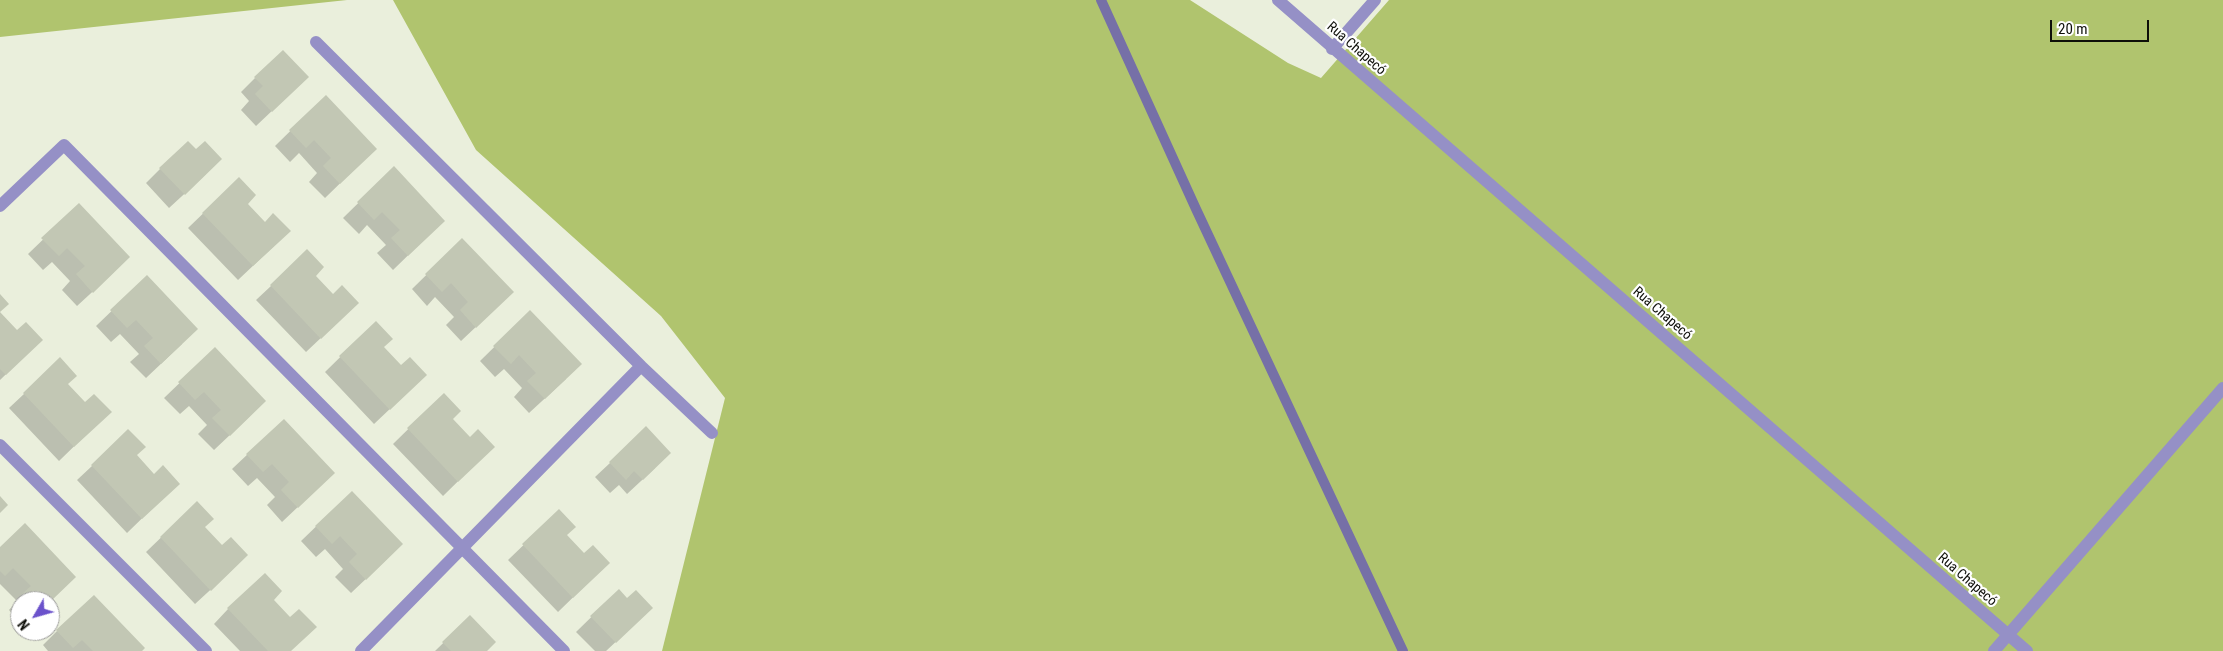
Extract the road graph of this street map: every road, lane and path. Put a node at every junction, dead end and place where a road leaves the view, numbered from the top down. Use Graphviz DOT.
graph roads {
  1 [pos="1278,0"];
  2 [pos="1375,0"];
  3 [pos="316,42"];
  4 [pos="1332,49"];
  5 [pos="0,206"];
  6 [pos="641,366"];
  7 [pos="2223,388"];
  8 [pos="712,433"];
  9 [pos="0,445"];
  10 [pos="462,546"];
  11 [pos="2008,635"];
  12 [pos="206,651"];
  13 [pos="361,651"];
  14 [pos="564,651"];
  15 [pos="1994,651"];
  16 [pos="2026,651"];
  1 -- 4 [label="street, Rua Chapecó"];
  2 -- 4 [label="street"];
  3 -- 6 [label="street"];
  4 -- 11 [label="street, Rua Chapecó"];
  5 -- 10 [label="street"];
  6 -- 8 [label="street"];
  6 -- 10 [label="street"];
  7 -- 11 [label="street"];
  9 -- 12 [label="street"];
  10 -- 13 [label="street"];
  10 -- 14 [label="street"];
  11 -- 15 [label="street"];
  11 -- 16 [label="street, Rua Chapecó"];
}
